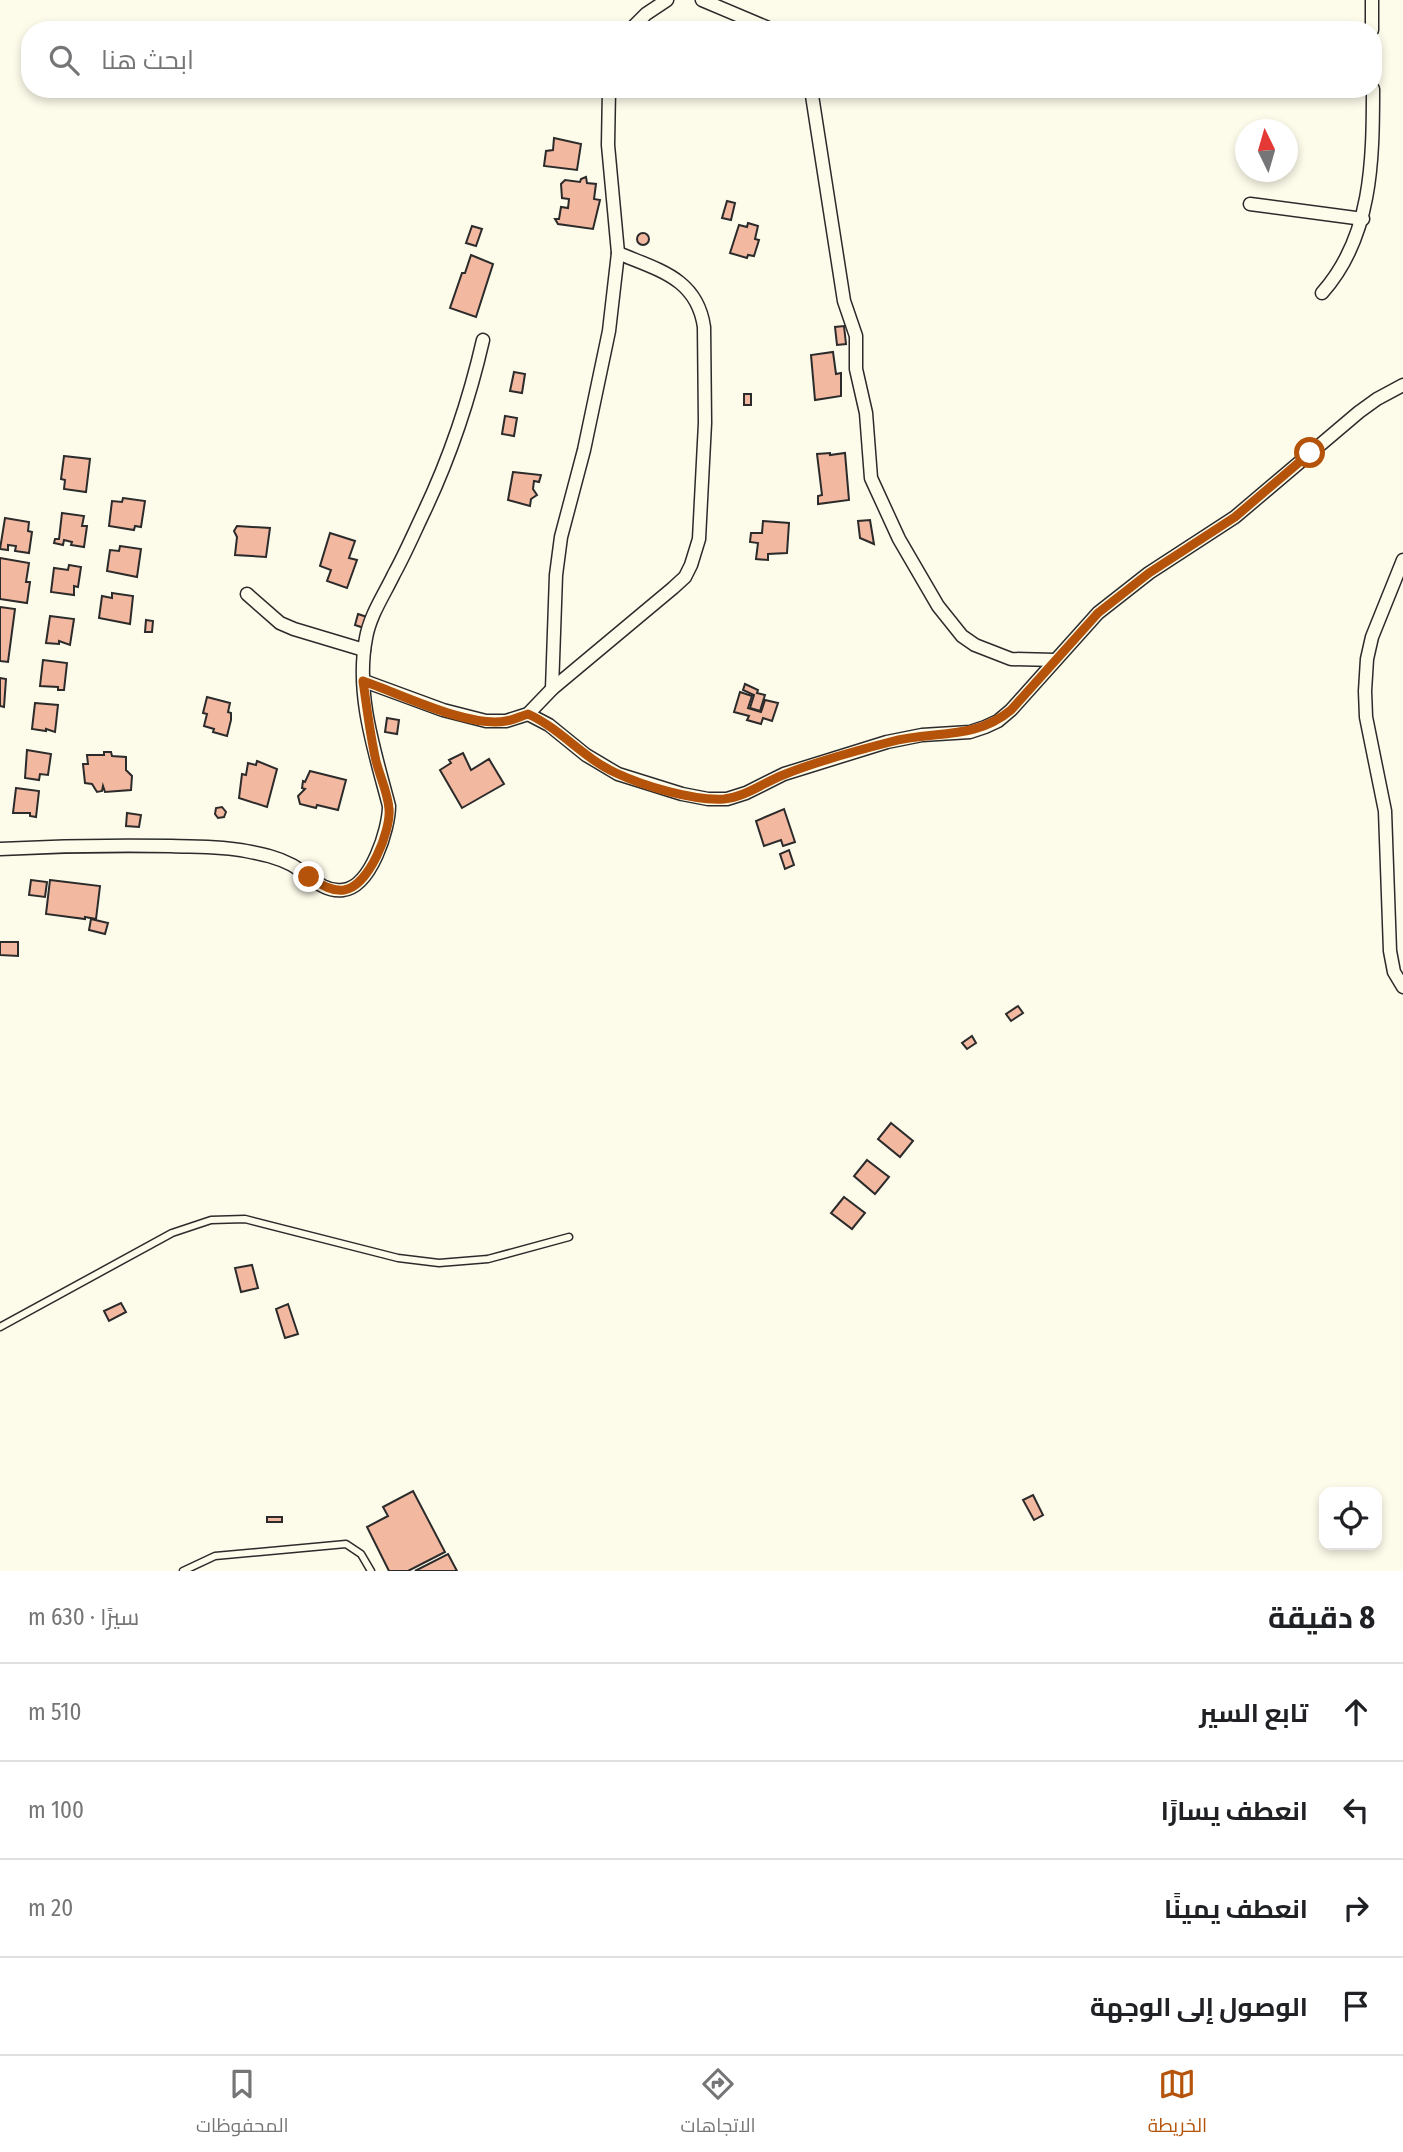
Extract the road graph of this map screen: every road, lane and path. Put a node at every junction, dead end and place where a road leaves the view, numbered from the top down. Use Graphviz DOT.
graph roads {
  1 [pos="667,0"];
  2 [pos="702,0"];
  3 [pos="1372,0"];
  4 [pos="639,21"];
  5 [pos="752,21"];
  6 [pos="1372,21"];
  7 [pos="609,98"];
  8 [pos="812,98"];
  9 [pos="1373,98"];
  10 [pos="1250,204"];
  11 [pos="1363,219"];
  12 [pos="618,253"];
  13 [pos="1322,293"];
  14 [pos="483,340"];
  15 [pos="1403,385"];
  16 [pos="1403,560"];
  17 [pos="247,594"];
  18 [pos="365,650"];
  19 [pos="1055,660"];
  20 [pos="363,681"];
  21 [pos="552,689"];
  22 [pos="528,714"];
  23 [pos="0,849"];
  24 [pos="1403,987"];
  25 [pos="569,1237"];
  26 [pos="0,1327"];
  27 [pos="183,1571"];
  28 [pos="371,1571"];
  1 -- 4 [label="street"];
  2 -- 5 [label="street"];
  3 -- 6 [label="street"];
  7 -- 12 [label="street"];
  8 -- 19 [label="street"];
  9 -- 11 [label="street"];
  10 -- 11 [label="street"];
  11 -- 13 [label="street"];
  12 -- 21 [label="street"];
  12 -- 21 [label="street"];
  14 -- 18 [label="street"];
  15 -- 19 [label="street"];
  16 -- 24 [label="street"];
  17 -- 18 [label="street"];
  18 -- 20 [label="street"];
  19 -- 22 [label="street"];
  20 -- 22 [label="street"];
  20 -- 23 [label="street"];
  21 -- 22 [label="street"];
  25 -- 26 [label="lane"];
  27 -- 28 [label="lane"];
}
